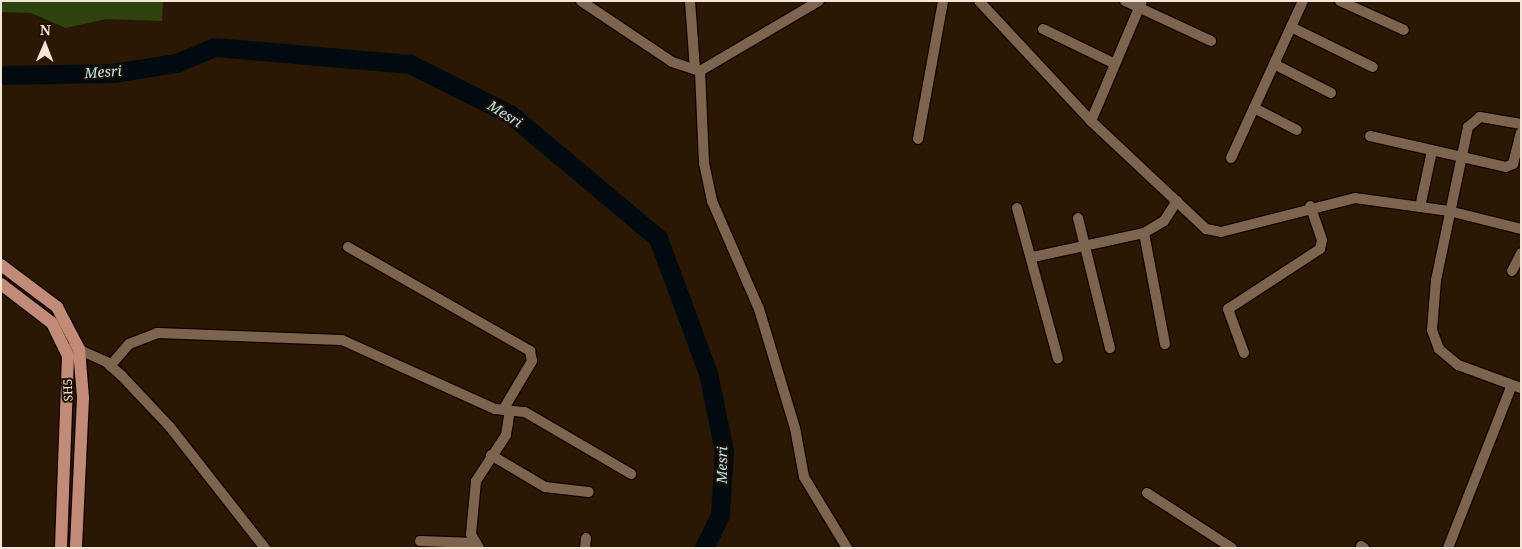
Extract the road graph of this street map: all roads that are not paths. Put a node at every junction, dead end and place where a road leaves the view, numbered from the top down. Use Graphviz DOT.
graph roads {
  1 [pos="580,1"];
  2 [pos="690,1"];
  3 [pos="819,1"];
  4 [pos="943,1"];
  5 [pos="979,1"];
  6 [pos="1126,1"];
  7 [pos="1303,1"];
  8 [pos="1340,1"];
  9 [pos="1141,4"];
  10 [pos="1290,27"];
  11 [pos="1043,29"];
  12 [pos="1404,30"];
  13 [pos="1211,41"];
  14 [pos="1113,63"];
  15 [pos="1274,64"];
  16 [pos="1373,67"];
  17 [pos="697,70"];
  18 [pos="1331,93"];
  19 [pos="1254,108"];
  20 [pos="1091,121"];
  21 [pos="1521,124"];
  22 [pos="1298,130"];
  23 [pos="1521,133"];
  24 [pos="1370,136"];
  25 [pos="918,138"];
  26 [pos="1432,151"];
  27 [pos="1461,157"];
  28 [pos="1231,158"];
  29 [pos="1177,201"];
  30 [pos="1310,206"];
  31 [pos="1420,207"];
  32 [pos="1017,208"];
  33 [pos="1449,211"];
  34 [pos="1078,218"];
  35 [pos="1521,228"];
  36 [pos="1144,234"];
  37 [pos="1086,245"];
  38 [pos="348,247"];
  39 [pos="1521,253"];
  40 [pos="1033,257"];
  41 [pos="1,265"];
  42 [pos="1512,271"];
  43 [pos="1,284"];
  44 [pos="1165,344"];
  45 [pos="65,345"];
  46 [pos="1110,348"];
  47 [pos="79,349"];
  48 [pos="1244,353"];
  49 [pos="1058,359"];
  50 [pos="110,366"];
  51 [pos="1516,387"];
  52 [pos="507,410"];
  53 [pos="491,455"];
  54 [pos="631,474"];
  55 [pos="589,492"];
  56 [pos="1147,493"];
  57 [pos="420,541"];
  58 [pos="478,545"];
  59 [pos="61,548"];
  60 [pos="76,548"];
  61 [pos="265,548"];
  62 [pos="847,548"];
  63 [pos="1232,548"];
  64 [pos="1448,548"];
  1 -- 17 [label="street"];
  2 -- 17 [label="street"];
  3 -- 17 [label="street"];
  4 -- 25 [label="street"];
  5 -- 20 [label="street"];
  6 -- 9 [label="street"];
  7 -- 10 [label="street"];
  8 -- 12 [label="street"];
  9 -- 13 [label="street"];
  9 -- 14 [label="street"];
  10 -- 15 [label="street"];
  10 -- 16 [label="street"];
  11 -- 14 [label="street"];
  14 -- 20 [label="street"];
  15 -- 18 [label="street"];
  15 -- 19 [label="street"];
  17 -- 62 [label="street"];
  19 -- 22 [label="street"];
  19 -- 28 [label="street"];
  20 -- 29 [label="street"];
  21 -- 27 [label="street"];
  23 -- 27 [label="street"];
  24 -- 26 [label="street"];
  26 -- 27 [label="street"];
  26 -- 31 [label="street"];
  27 -- 33 [label="street"];
  29 -- 30 [label="street"];
  29 -- 36 [label="street"];
  30 -- 31 [label="street"];
  30 -- 48 [label="street"];
  31 -- 33 [label="street"];
  32 -- 40 [label="street"];
  33 -- 35 [label="street"];
  33 -- 51 [label="street"];
  34 -- 37 [label="street"];
  36 -- 37 [label="street"];
  36 -- 44 [label="street"];
  37 -- 40 [label="street"];
  37 -- 46 [label="street"];
  38 -- 52 [label="street"];
  39 -- 42 [label="street"];
  40 -- 49 [label="street"];
  41 -- 47 [label="main road, SH5"];
  43 -- 45 [label="main road, SH5"];
  45 -- 47 [label="street"];
  45 -- 59 [label="main road, SH5"];
  47 -- 50 [label="street"];
  47 -- 60 [label="main road, SH5"];
  50 -- 52 [label="street"];
  50 -- 61 [label="street"];
  51 -- 64 [label="street"];
  52 -- 53 [label="street"];
  52 -- 54 [label="street"];
  53 -- 55 [label="street"];
  53 -- 58 [label="street"];
  56 -- 63 [label="street"];
  57 -- 58 [label="street"];
}
